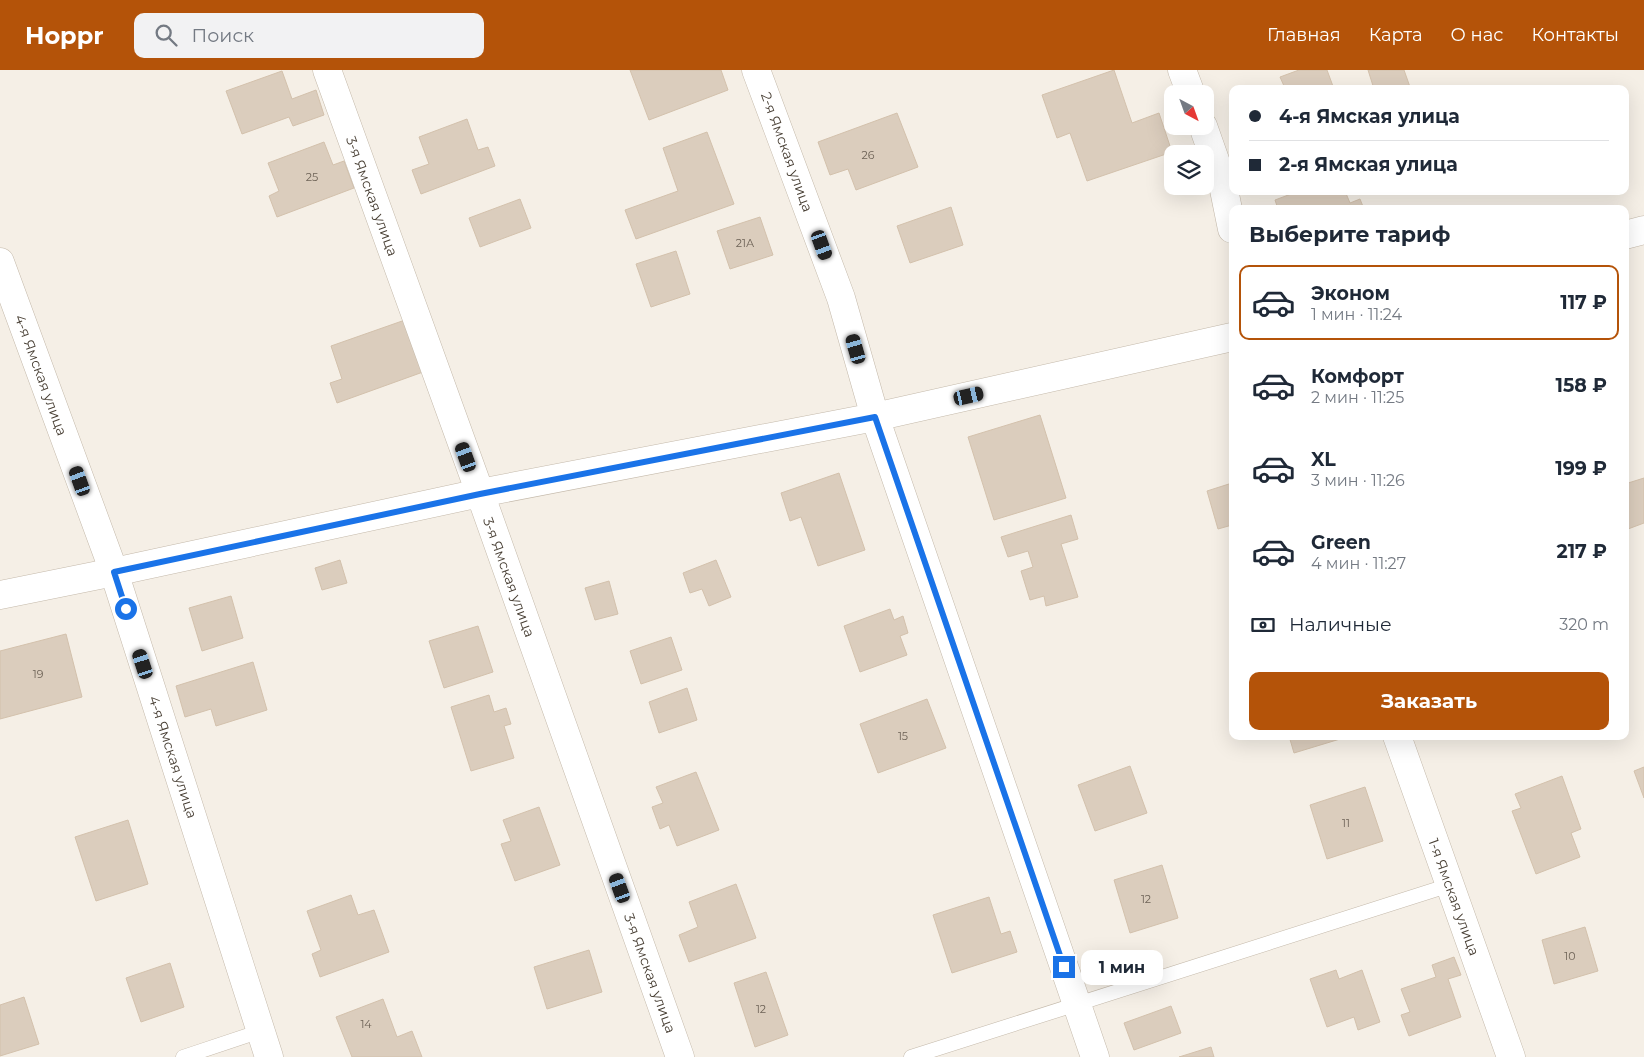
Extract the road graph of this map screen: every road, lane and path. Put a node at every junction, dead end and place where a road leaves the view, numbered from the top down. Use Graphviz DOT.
graph roads {
  1 [pos="327,70"];
  2 [pos="756,70"];
  3 [pos="1182,70"];
  4 [pos="1188,85"];
  5 [pos="1206,135"];
  6 [pos="1229,214"];
  7 [pos="1644,230"];
  8 [pos="1629,234"];
  9 [pos="0,262"];
  10 [pos="1229,338"];
  11 [pos="875,417"];
  12 [pos="480,494"];
  13 [pos="114,572"];
  14 [pos="0,595"];
  15 [pos="1398,740"];
  16 [pos="1450,885"];
  17 [pos="1077,1004"];
  18 [pos="261,1031"];
  19 [pos="183,1057"];
  20 [pos="269,1057"];
  21 [pos="680,1057"];
  22 [pos="911,1057"];
  23 [pos="1096,1057"];
  24 [pos="1511,1057"];
  1 -- 12 [label="street, 3-я Ямская улица"];
  2 -- 11 [label="street, 2-я Ямская улица"];
  3 -- 4 [label="street"];
  5 -- 6 [label="street"];
  7 -- 8 [label="street"];
  9 -- 13 [label="street, 4-я Ямская улица"];
  10 -- 11 [label="street"];
  11 -- 12 [label="street"];
  11 -- 17 [label="street, 2-я Ямская улица"];
  12 -- 13 [label="street"];
  12 -- 21 [label="street, 3-я Ямская улица"];
  13 -- 14 [label="street"];
  13 -- 18 [label="street, 4-я Ямская улица"];
  15 -- 16 [label="street, 1-я Ямская улица"];
  16 -- 17 [label="lane"];
  16 -- 24 [label="street, 1-я Ямская улица"];
  17 -- 22 [label="lane"];
  17 -- 23 [label="street, 2-я Ямская улица"];
  18 -- 19 [label="lane"];
  18 -- 20 [label="street, 4-я Ямская улица"];
}
